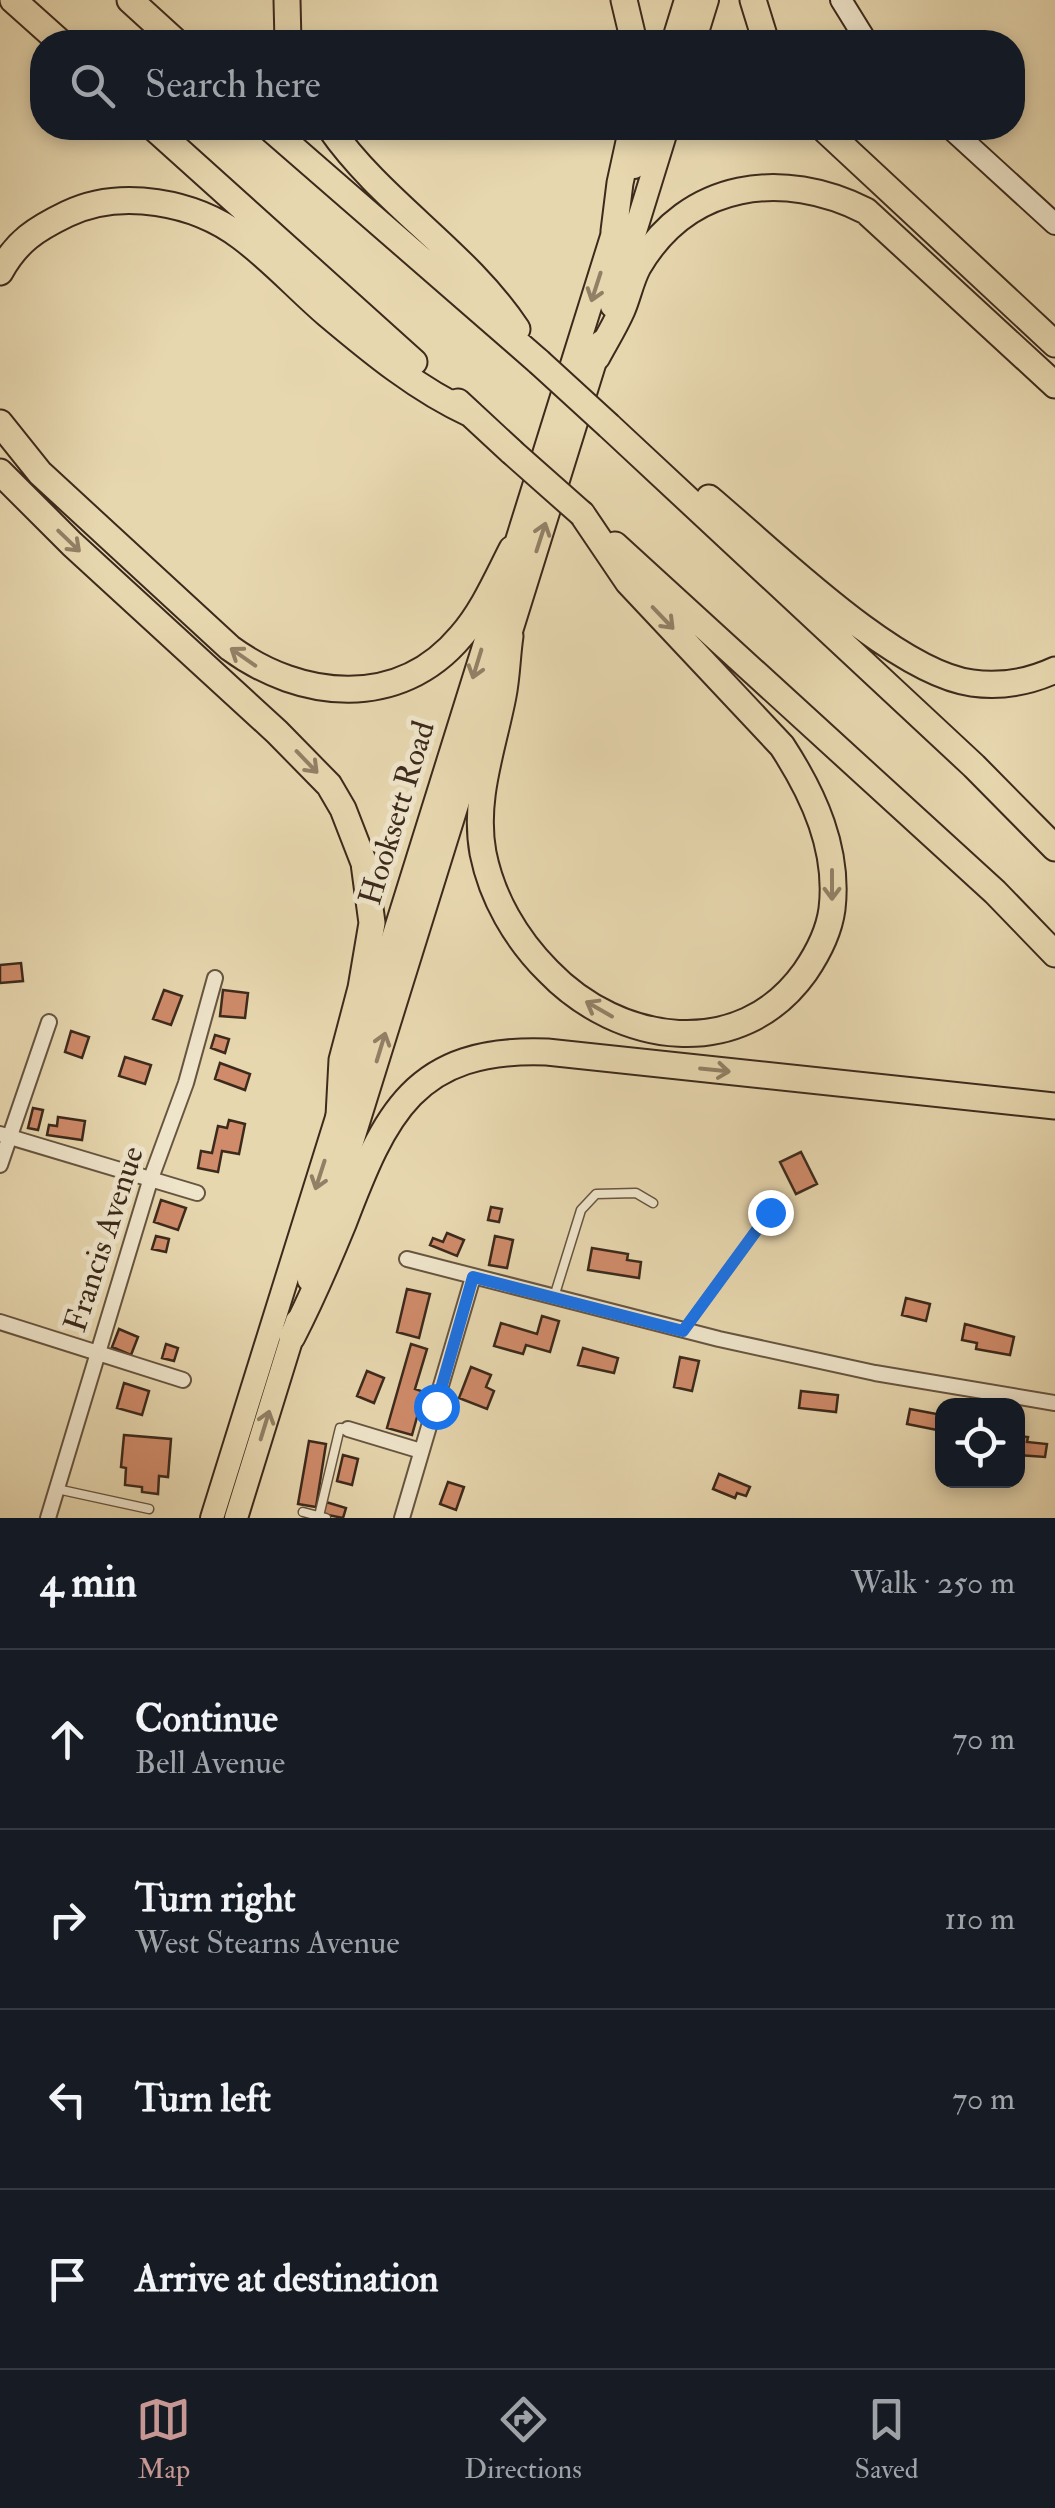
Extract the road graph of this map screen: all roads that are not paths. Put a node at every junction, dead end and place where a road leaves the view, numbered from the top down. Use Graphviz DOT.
graph roads {
  1 [pos="13,0"];
  2 [pos="130,0"];
  3 [pos="287,0"];
  4 [pos="624,0"];
  5 [pos="686,0"];
  6 [pos="708,0"];
  7 [pos="753,0"];
  8 [pos="842,0"];
  9 [pos="47,30"];
  10 [pos="163,30"];
  11 [pos="286,30"];
  12 [pos="631,30"];
  13 [pos="676,30"];
  14 [pos="698,30"];
  15 [pos="762,30"];
  16 [pos="860,30"];
  17 [pos="167,140"];
  18 [pos="284,140"];
  19 [pos="340,140"];
  20 [pos="629,140"];
  21 [pos="642,140"];
  22 [pos="663,140"];
  23 [pos="836,140"];
  24 [pos="963,140"];
  25 [pos="1055,224"];
  26 [pos="614,232"];
  27 [pos="0,272"];
  28 [pos="1055,344"];
  29 [pos="597,357"];
  30 [pos="539,362"];
  31 [pos="1055,384"];
  32 [pos="471,414"];
  33 [pos="0,423"];
  34 [pos="609,426"];
  35 [pos="0,472"];
  36 [pos="582,514"];
  37 [pos="512,549"];
  38 [pos="510,636"];
  39 [pos="1055,670"];
  40 [pos="1055,848"];
  41 [pos="1055,954"];
  42 [pos="215,978"];
  43 [pos="50,1022"];
  44 [pos="1055,1106"];
  45 [pos="339,1116"];
  46 [pos="4,1135"];
  47 [pos="0,1165"];
  48 [pos="150,1181"];
  49 [pos="198,1194"];
  50 [pos="653,1203"];
  51 [pos="770,1212"];
  52 [pos="408,1259"];
  53 [pos="473,1277"];
  54 [pos="554,1298"];
  55 [pos="0,1322"];
  56 [pos="683,1331"];
  57 [pos="292,1337"];
  58 [pos="96,1353"];
  59 [pos="183,1380"];
  60 [pos="1055,1403"];
  61 [pos="348,1429"];
  62 [pos="421,1451"];
  63 [pos="57,1490"];
  64 [pos="149,1510"];
  65 [pos="302,1512"];
  66 [pos="323,1517"];
  67 [pos="48,1518"];
  68 [pos="212,1518"];
  69 [pos="236,1518"];
  70 [pos="402,1518"];
  1 -- 9 [label="highway"];
  2 -- 10 [label="highway"];
  3 -- 11 [label="highway"];
  4 -- 12 [label="highway"];
  5 -- 13 [label="main road"];
  6 -- 14 [label="main road"];
  7 -- 15 [label="highway"];
  8 -- 16 [label="street"];
  17 -- 32 [label="highway"];
  18 -- 30 [label="highway"];
  19 -- 30 [label="highway"];
  20 -- 26 [label="highway"];
  21 -- 26 [label="main road, Hooksett Road"];
  22 -- 29 [label="main road, Hooksett Road"];
  23 -- 28 [label="highway"];
  24 -- 25 [label="street"];
  26 -- 37 [label="main road, Hooksett Road, one-way"];
  27 -- 32 [label="highway"];
  29 -- 31 [label="highway"];
  38 -- 29 [label="main road, Hooksett Road, one-way"];
  30 -- 34 [label="highway, bridge"];
  32 -- 36 [label="highway, bridge"];
  37 -- 33 [label="highway, one-way"];
  34 -- 39 [label="highway"];
  34 -- 40 [label="highway"];
  35 -- 45 [label="highway, one-way"];
  36 -- 38 [label="highway, one-way"];
  36 -- 41 [label="highway"];
  37 -- 45 [label="main road, Hooksett Road, one-way"];
  57 -- 38 [label="main road, Hooksett Road, one-way"];
  42 -- 48 [label="street, Francis Avenue"];
  43 -- 46 [label="street"];
  57 -- 44 [label="highway, one-way"];
  45 -- 68 [label="main road, Hooksett Road, one-way"];
  46 -- 47 [label="street"];
  46 -- 48 [label="street"];
  48 -- 49 [label="street"];
  48 -- 58 [label="street, Francis Avenue"];
  50 -- 54 [label="lane"];
  51 -- 56 [label="lane"];
  52 -- 53 [label="street"];
  53 -- 54 [label="street"];
  53 -- 62 [label="street"];
  54 -- 56 [label="street"];
  55 -- 58 [label="street"];
  56 -- 60 [label="street"];
  69 -- 57 [label="main road, Hooksett Road, one-way"];
  58 -- 59 [label="street"];
  58 -- 63 [label="street, Francis Avenue"];
  61 -- 62 [label="street"];
  61 -- 66 [label="lane"];
  62 -- 70 [label="street"];
  63 -- 64 [label="lane"];
  63 -- 67 [label="street, Francis Avenue"];
  65 -- 66 [label="lane"];
}
